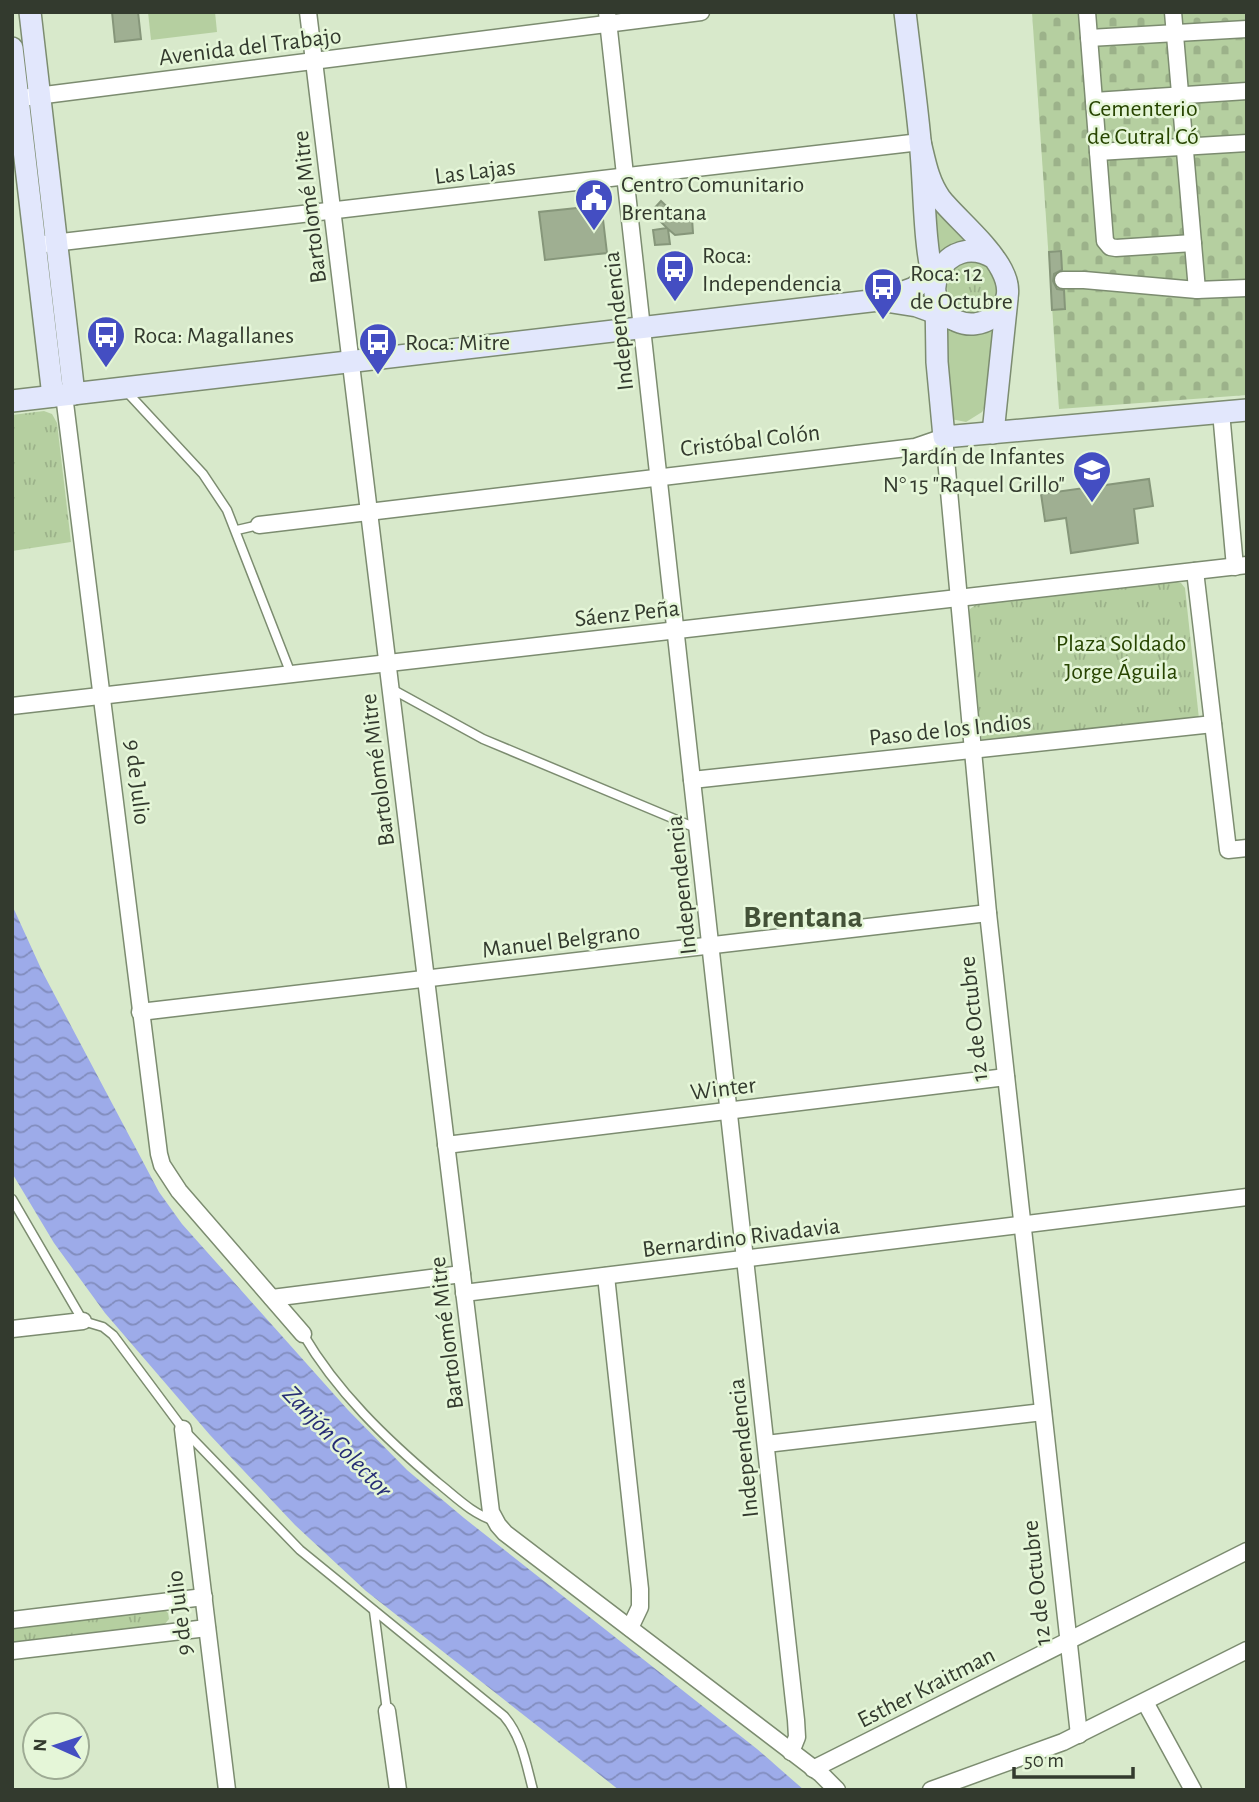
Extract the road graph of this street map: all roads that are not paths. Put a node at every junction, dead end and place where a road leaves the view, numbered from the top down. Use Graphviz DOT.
graph roads {
  1 [pos="30,12"];
  2 [pos="308,12"];
  3 [pos="701,12"];
  4 [pos="905,12"];
  5 [pos="1087,12"];
  6 [pos="1173,12"];
  7 [pos="607,18"];
  8 [pos="1247,29"];
  9 [pos="1175,33"];
  10 [pos="1089,38"];
  11 [pos="12,48"];
  12 [pos="314,61"];
  13 [pos="1247,92"];
  14 [pos="1180,96"];
  15 [pos="23,98"];
  16 [pos="1094,101"];
  17 [pos="920,142"];
  18 [pos="1247,142"];
  19 [pos="1185,146"];
  20 [pos="1098,152"];
  21 [pos="625,177"];
  22 [pos="332,211"];
  23 [pos="1193,243"];
  24 [pos="46,244"];
  25 [pos="994,258"];
  26 [pos="1063,280"];
  27 [pos="1247,288"];
  28 [pos="1197,290"];
  29 [pos="939,293"];
  30 [pos="1007,298"];
  31 [pos="879,300"];
  32 [pos="642,328"];
  33 [pos="350,362"];
  34 [pos="123,388"];
  35 [pos="64,395"];
  36 [pos="12,401"];
  37 [pos="1247,410"];
  38 [pos="1221,412"];
  39 [pos="993,433"];
  40 [pos="944,437"];
  41 [pos="659,478"];
  42 [pos="369,513"];
  43 [pos="260,526"];
  44 [pos="237,530"];
  45 [pos="1241,566"];
  46 [pos="1195,571"];
  47 [pos="959,598"];
  48 [pos="675,630"];
  49 [pos="387,663"];
  50 [pos="291,674"];
  51 [pos="390,688"];
  52 [pos="101,696"];
  53 [pos="12,706"];
  54 [pos="1213,723"];
  55 [pos="973,749"];
  56 [pos="692,780"];
  57 [pos="697,828"];
  58 [pos="1247,848"];
  59 [pos="988,913"];
  60 [pos="710,946"];
  61 [pos="426,979"];
  62 [pos="140,1012"];
  63 [pos="1006,1077"];
  64 [pos="729,1110"];
  65 [pos="446,1145"];
  66 [pos="1247,1197"];
  67 [pos="12,1199"];
  68 [pos="1023,1226"];
  69 [pos="745,1259"];
  70 [pos="462,1274"];
  71 [pos="606,1276"];
  72 [pos="464,1293"];
  73 [pos="272,1298"];
  74 [pos="83,1321"];
  75 [pos="12,1329"];
  76 [pos="303,1334"];
  77 [pos="1043,1412"];
  78 [pos="183,1429"];
  79 [pos="766,1444"];
  80 [pos="495,1521"];
  81 [pos="1247,1551"];
  82 [pos="204,1597"];
  83 [pos="374,1611"];
  84 [pos="12,1619"];
  85 [pos="207,1628"];
  86 [pos="630,1628"];
  87 [pos="1068,1640"];
  88 [pos="1247,1650"];
  89 [pos="12,1651"];
  90 [pos="1145,1702"];
  91 [pos="387,1711"];
  92 [pos="1079,1735"];
  93 [pos="791,1752"];
  94 [pos="813,1769"];
  95 [pos="227,1790"];
  96 [pos="398,1790"];
  97 [pos="533,1790"];
  98 [pos="837,1790"];
  99 [pos="931,1790"];
  100 [pos="1193,1790"];
  1 -- 15 [label="main road, 9 de Julio"];
  2 -- 12 [label="street, Bartolomé Mitre"];
  3 -- 7 [label="street, Avenida del Trabajo"];
  4 -- 17 [label="main road, 12 de Octubre"];
  5 -- 10 [label="street"];
  6 -- 9 [label="street"];
  7 -- 12 [label="street, Avenida del Trabajo"];
  7 -- 21 [label="street, Independencia"];
  8 -- 9 [label="street"];
  9 -- 10 [label="street"];
  9 -- 14 [label="street"];
  10 -- 16 [label="street"];
  11 -- 15 [label="main road, 9 de Julio"];
  12 -- 15 [label="street, Avenida del Trabajo"];
  12 -- 22 [label="street, Bartolomé Mitre"];
  13 -- 14 [label="street"];
  14 -- 16 [label="street"];
  14 -- 19 [label="street"];
  15 -- 24 [label="main road, 9 de Julio"];
  16 -- 20 [label="street"];
  17 -- 21 [label="street, Las Lajas"];
  17 -- 25 [label="main road, 12 de Octubre"];
  17 -- 29 [label="main road, 12 de Octubre"];
  18 -- 19 [label="street"];
  19 -- 20 [label="street"];
  19 -- 23 [label="street"];
  20 -- 23 [label="street"];
  21 -- 22 [label="street, Las Lajas"];
  21 -- 32 [label="street, Independencia"];
  22 -- 24 [label="street, Las Lajas"];
  22 -- 33 [label="street, Bartolomé Mitre"];
  23 -- 28 [label="street"];
  24 -- 35 [label="main road, 9 de Julio"];
  25 -- 29 [label="main road"];
  25 -- 30 [label="main road, 12 de Octubre"];
  26 -- 28 [label="street"];
  27 -- 28 [label="street"];
  29 -- 30 [label="main road"];
  29 -- 31 [label="main road"];
  29 -- 31 [label="main road"];
  29 -- 40 [label="main road, 12 de Octubre"];
  30 -- 39 [label="main road, 12 de Octubre"];
  31 -- 32 [label="main road"];
  32 -- 33 [label="main road"];
  32 -- 41 [label="street, Independencia"];
  33 -- 34 [label="main road"];
  33 -- 42 [label="street, Bartolomé Mitre"];
  34 -- 35 [label="main road"];
  34 -- 44 [label="lane"];
  35 -- 36 [label="main road"];
  35 -- 52 [label="street, 9 de Julio"];
  37 -- 38 [label="main road, Cristóbal Colón"];
  38 -- 39 [label="main road, Cristóbal Colón"];
  38 -- 45 [label="street"];
  39 -- 40 [label="main road, Cristóbal Colón"];
  40 -- 41 [label="street, Cristóbal Colón"];
  40 -- 47 [label="street, 12 de Octubre"];
  41 -- 42 [label="street, Cristóbal Colón"];
  41 -- 48 [label="street, Independencia"];
  42 -- 43 [label="street, Cristóbal Colón"];
  42 -- 49 [label="street, Bartolomé Mitre"];
  43 -- 44 [label="lane"];
  44 -- 50 [label="lane"];
  45 -- 46 [label="street, Sáenz Peña"];
  46 -- 47 [label="street, Sáenz Peña"];
  46 -- 54 [label="street"];
  47 -- 48 [label="street, Sáenz Peña"];
  47 -- 55 [label="street, 12 de Octubre"];
  48 -- 49 [label="street, Sáenz Peña"];
  48 -- 56 [label="street, Independencia"];
  49 -- 50 [label="street, Sáenz Peña"];
  49 -- 51 [label="street, Bartolomé Mitre"];
  50 -- 52 [label="street, Sáenz Peña"];
  51 -- 57 [label="lane"];
  51 -- 61 [label="street, Bartolomé Mitre"];
  52 -- 53 [label="street, Sáenz Peña"];
  52 -- 62 [label="street, 9 de Julio"];
  54 -- 55 [label="street, Paso de los Indios"];
  54 -- 58 [label="street"];
  55 -- 56 [label="street, Paso de los Indios"];
  55 -- 59 [label="street, 12 de Octubre"];
  56 -- 57 [label="street, Independencia"];
  57 -- 60 [label="street, Independencia"];
  59 -- 60 [label="street, Manuel Belgrano"];
  59 -- 63 [label="street, 12 de Octubre"];
  60 -- 61 [label="street, Manuel Belgrano"];
  60 -- 64 [label="street, Independencia"];
  61 -- 62 [label="street, Manuel Belgrano"];
  61 -- 65 [label="street, Bartolomé Mitre"];
  62 -- 73 [label="street, 9 de Julio"];
  63 -- 64 [label="street, Winter"];
  63 -- 68 [label="street, 12 de Octubre"];
  64 -- 65 [label="street, Winter"];
  64 -- 69 [label="street, Independencia"];
  65 -- 70 [label="street, Bartolomé Mitre"];
  66 -- 68 [label="street, Bernardino Rivadavia"];
  67 -- 74 [label="lane"];
  68 -- 69 [label="street, Bernardino Rivadavia"];
  68 -- 77 [label="street, 12 de Octubre"];
  69 -- 71 [label="street, Bernardino Rivadavia"];
  69 -- 79 [label="street, Independencia"];
  70 -- 72 [label="street, Bartolomé Mitre"];
  70 -- 73 [label="street"];
  71 -- 72 [label="street, Bernardino Rivadavia"];
  71 -- 86 [label="street"];
  72 -- 80 [label="street, Bartolomé Mitre"];
  73 -- 76 [label="street, 9 de Julio"];
  74 -- 75 [label="street"];
  74 -- 78 [label="lane"];
  76 -- 80 [label="lane"];
  77 -- 79 [label="street"];
  77 -- 87 [label="street, 12 de Octubre"];
  78 -- 82 [label="street, 9 de Julio"];
  78 -- 83 [label="lane"];
  79 -- 93 [label="street, Independencia"];
  80 -- 86 [label="street"];
  81 -- 87 [label="street, Esther Kraitman"];
  82 -- 84 [label="street"];
  82 -- 85 [label="street, 9 de Julio"];
  83 -- 91 [label="lane"];
  83 -- 97 [label="lane"];
  85 -- 89 [label="street"];
  85 -- 95 [label="street, 9 de Julio"];
  86 -- 93 [label="street"];
  87 -- 92 [label="street, 12 de Octubre"];
  87 -- 94 [label="street, Esther Kraitman"];
  88 -- 90 [label="street"];
  90 -- 92 [label="street"];
  90 -- 100 [label="street"];
  91 -- 96 [label="street"];
  92 -- 99 [label="street"];
  93 -- 94 [label="street"];
  94 -- 98 [label="street"];
}
